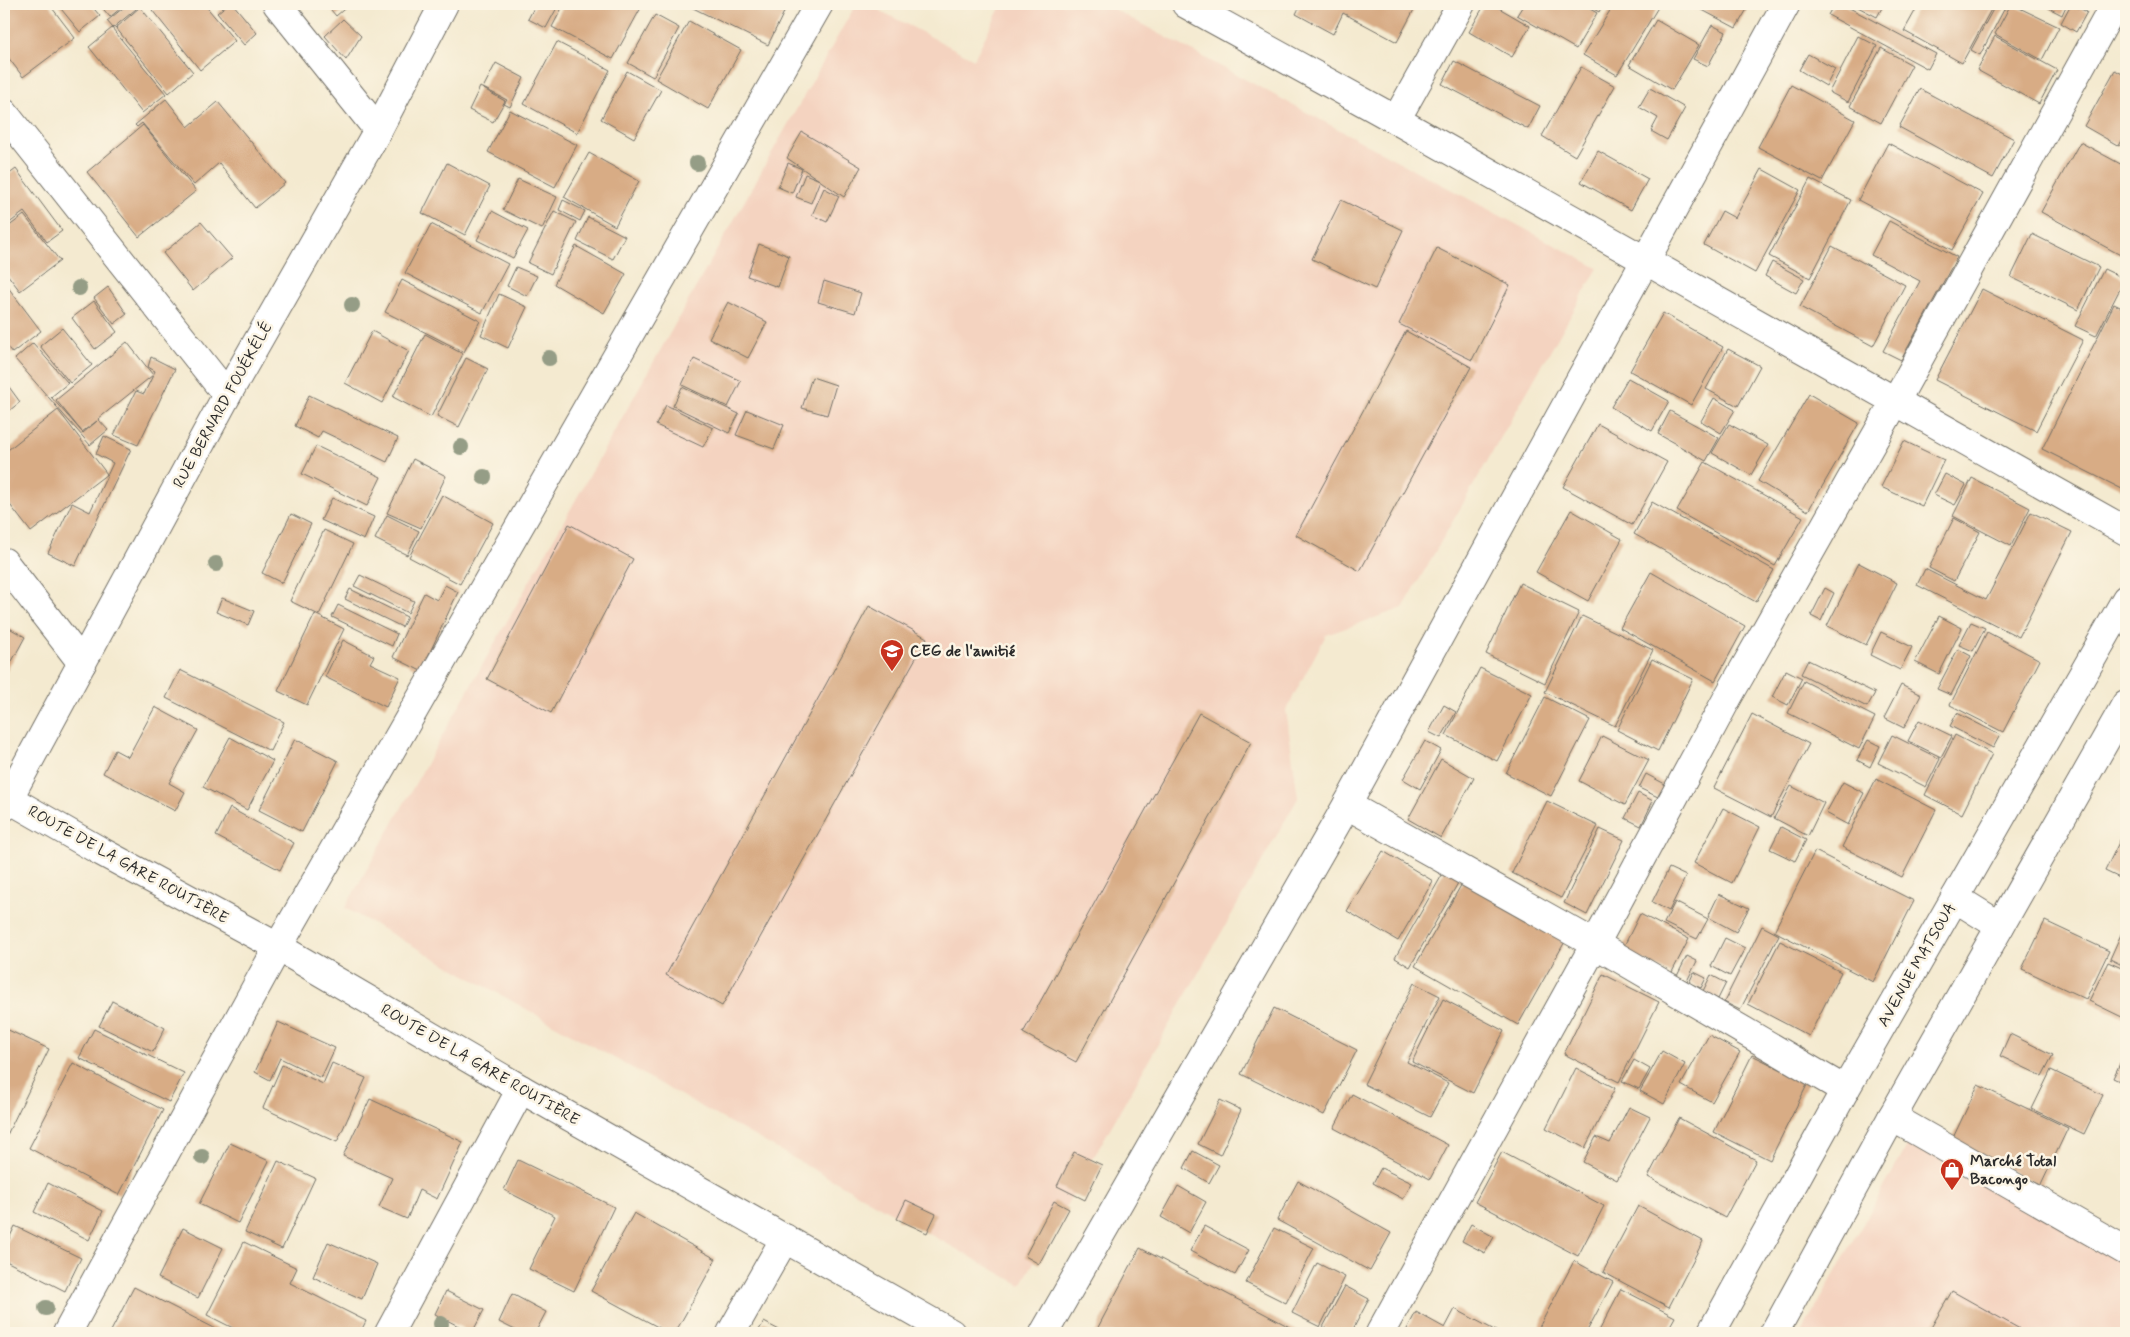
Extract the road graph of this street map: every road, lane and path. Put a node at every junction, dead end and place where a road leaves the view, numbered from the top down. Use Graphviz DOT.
graph roads {
  1 [pos="277,4"];
  2 [pos="444,4"];
  3 [pos="819,4"];
  4 [pos="1186,4"];
  5 [pos="1461,4"];
  6 [pos="1786,4"];
  7 [pos="2115,4"];
  8 [pos="4,113"];
  9 [pos="1396,120"];
  10 [pos="378,130"];
  11 [pos="1645,260"];
  12 [pos="227,395"];
  13 [pos="1895,402"];
  14 [pos="2126,531"];
  15 [pos="4,562"];
  16 [pos="2126,599"];
  17 [pos="82,663"];
  18 [pos="2126,704"];
  19 [pos="5,801"];
  20 [pos="1347,805"];
  21 [pos="1955,898"];
  22 [pos="2000,926"];
  23 [pos="1595,944"];
  24 [pos="278,947"];
  25 [pos="521,1090"];
  26 [pos="1845,1090"];
  27 [pos="1892,1117"];
  28 [pos="785,1238"];
  29 [pos="2126,1251"];
  30 [pos="67,1333"];
  31 [pos="389,1333"];
  32 [pos="732,1333"];
  33 [pos="951,1333"];
  34 [pos="1044,1333"];
  35 [pos="1380,1333"];
  36 [pos="1710,1333"];
  37 [pos="1774,1333"];
  1 -- 10 [label="street"];
  2 -- 10 [label="street, RUE BERNARD FOUÉKÉLÉ"];
  3 -- 24 [label="street"];
  4 -- 9 [label="street"];
  5 -- 9 [label="street"];
  6 -- 11 [label="street"];
  7 -- 13 [label="street"];
  8 -- 12 [label="street"];
  9 -- 11 [label="street"];
  10 -- 12 [label="street, RUE BERNARD FOUÉKÉLÉ"];
  11 -- 13 [label="street"];
  11 -- 20 [label="street"];
  12 -- 17 [label="street, RUE BERNARD FOUÉKÉLÉ"];
  13 -- 14 [label="street"];
  13 -- 23 [label="street"];
  15 -- 17 [label="street"];
  16 -- 21 [label="street, AVENUE MATSOUA"];
  17 -- 19 [label="street, RUE BERNARD FOUÉKÉLÉ"];
  18 -- 22 [label="street"];
  19 -- 24 [label="street, ROUTE DE LA GARE ROUTIÈRE"];
  20 -- 23 [label="street"];
  20 -- 34 [label="street"];
  21 -- 22 [label="street"];
  21 -- 26 [label="street, AVENUE MATSOUA"];
  22 -- 27 [label="street"];
  23 -- 26 [label="street"];
  23 -- 35 [label="street"];
  24 -- 25 [label="street, ROUTE DE LA GARE ROUTIÈRE"];
  24 -- 30 [label="street"];
  25 -- 28 [label="street, ROUTE DE LA GARE ROUTIÈRE"];
  25 -- 31 [label="street"];
  26 -- 36 [label="street, AVENUE MATSOUA"];
  27 -- 29 [label="street"];
  27 -- 37 [label="street"];
  28 -- 32 [label="street"];
  28 -- 33 [label="street, ROUTE DE LA GARE ROUTIÈRE"];
}
